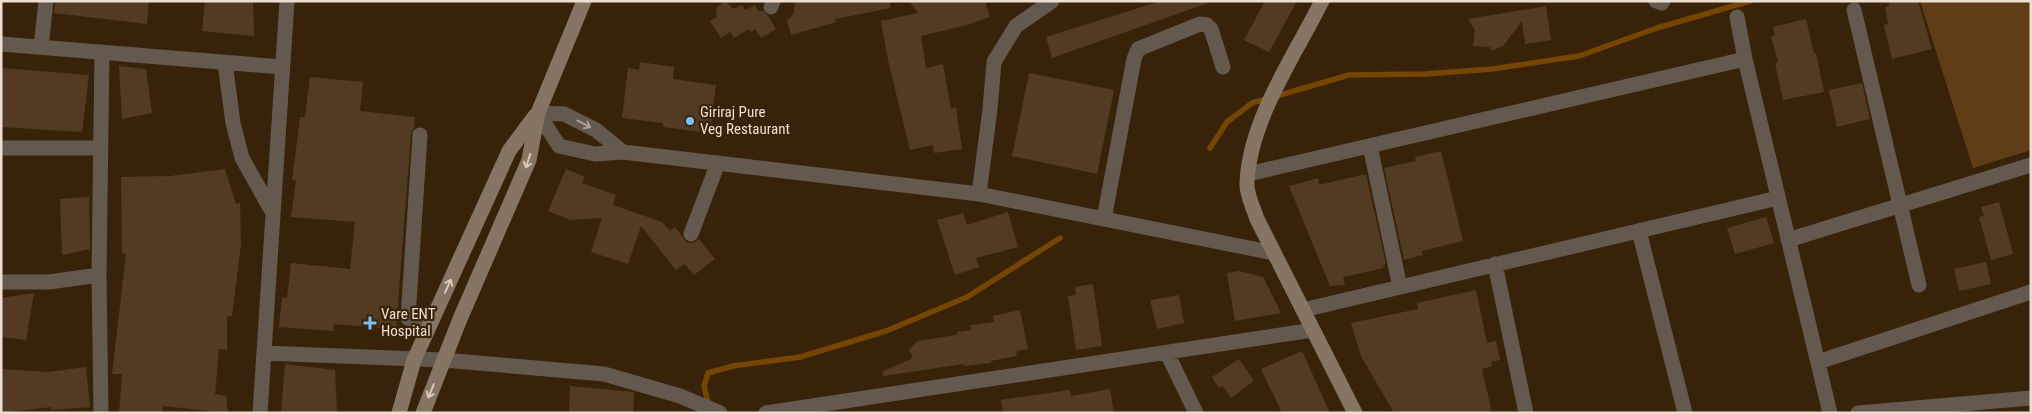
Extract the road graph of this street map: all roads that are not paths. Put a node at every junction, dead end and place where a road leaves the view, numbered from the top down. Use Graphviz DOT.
graph roads {
  1 [pos="46,1"];
  2 [pos="287,1"];
  3 [pos="584,1"];
  4 [pos="1052,1"];
  5 [pos="1322,1"];
  6 [pos="1656,1"];
  7 [pos="1663,1"];
  8 [pos="1854,10"];
  9 [pos="1737,17"];
  10 [pos="1,44"];
  11 [pos="41,47"];
  12 [pos="102,52"];
  13 [pos="1745,59"];
  14 [pos="225,63"];
  15 [pos="282,67"];
  16 [pos="1224,67"];
  17 [pos="538,113"];
  18 [pos="420,135"];
  19 [pos="1370,146"];
  20 [pos="1,148"];
  21 [pos="101,148"];
  22 [pos="623,152"];
  23 [pos="718,164"];
  24 [pos="2031,165"];
  25 [pos="1248,174"];
  26 [pos="979,194"];
  27 [pos="1778,198"];
  28 [pos="1900,206"];
  29 [pos="273,213"];
  30 [pos="1104,219"];
  31 [pos="1639,231"];
  32 [pos="691,234"];
  33 [pos="1788,240"];
  34 [pos="1274,253"];
  35 [pos="1495,264"];
  36 [pos="99,275"];
  37 [pos="1,282"];
  38 [pos="1919,285"];
  39 [pos="1400,287"];
  40 [pos="2031,292"];
  41 [pos="1302,310"];
  42 [pos="1313,330"];
  43 [pos="427,331"];
  44 [pos="264,353"];
  45 [pos="1167,353"];
  46 [pos="414,360"];
  47 [pos="444,360"];
  48 [pos="1818,362"];
  49 [pos="2031,398"];
  50 [pos="819,409"];
  51 [pos="100,413"];
  52 [pos="260,413"];
  53 [pos="399,413"];
  54 [pos="423,413"];
  55 [pos="720,413"];
  56 [pos="766,413"];
  57 [pos="1196,413"];
  58 [pos="1355,413"];
  59 [pos="1526,413"];
  60 [pos="1685,413"];
  61 [pos="1830,413"];
  62 [pos="1858,413"];
  1 -- 11 [label="street"];
  2 -- 15 [label="street"];
  3 -- 17 [label="street"];
  4 -- 26 [label="street"];
  5 -- 25 [label="street"];
  6 -- 7 [label="street"];
  8 -- 28 [label="street"];
  9 -- 13 [label="street"];
  10 -- 11 [label="street"];
  11 -- 12 [label="street"];
  12 -- 14 [label="street"];
  12 -- 21 [label="street"];
  13 -- 19 [label="street"];
  13 -- 27 [label="street"];
  14 -- 15 [label="street"];
  14 -- 29 [label="street"];
  15 -- 29 [label="street"];
  16 -- 30 [label="street"];
  17 -- 22 [label="street, one-way"];
  17 -- 22 [label="street"];
  43 -- 17 [label="street, one-way"];
  17 -- 47 [label="street, one-way"];
  18 -- 43 [label="street"];
  19 -- 25 [label="street"];
  19 -- 39 [label="street"];
  20 -- 21 [label="street"];
  21 -- 36 [label="street"];
  22 -- 23 [label="street"];
  23 -- 26 [label="street"];
  23 -- 32 [label="street"];
  24 -- 28 [label="street"];
  25 -- 34 [label="street"];
  26 -- 30 [label="street"];
  27 -- 31 [label="street"];
  27 -- 33 [label="street"];
  28 -- 33 [label="street"];
  28 -- 38 [label="street"];
  29 -- 44 [label="street"];
  30 -- 34 [label="street"];
  31 -- 35 [label="street"];
  31 -- 60 [label="street"];
  33 -- 48 [label="street"];
  34 -- 41 [label="street"];
  35 -- 39 [label="street"];
  35 -- 59 [label="street"];
  36 -- 37 [label="street"];
  36 -- 51 [label="street"];
  39 -- 41 [label="street"];
  40 -- 48 [label="street"];
  41 -- 42 [label="street"];
  42 -- 45 [label="street"];
  42 -- 58 [label="street"];
  43 -- 46 [label="street"];
  44 -- 46 [label="street"];
  44 -- 52 [label="street"];
  45 -- 50 [label="street"];
  45 -- 57 [label="street"];
  46 -- 47 [label="street"];
  46 -- 53 [label="street"];
  47 -- 54 [label="street, one-way"];
  47 -- 55 [label="street"];
  48 -- 61 [label="street"];
  49 -- 62 [label="street"];
  50 -- 56 [label="street"];
}
